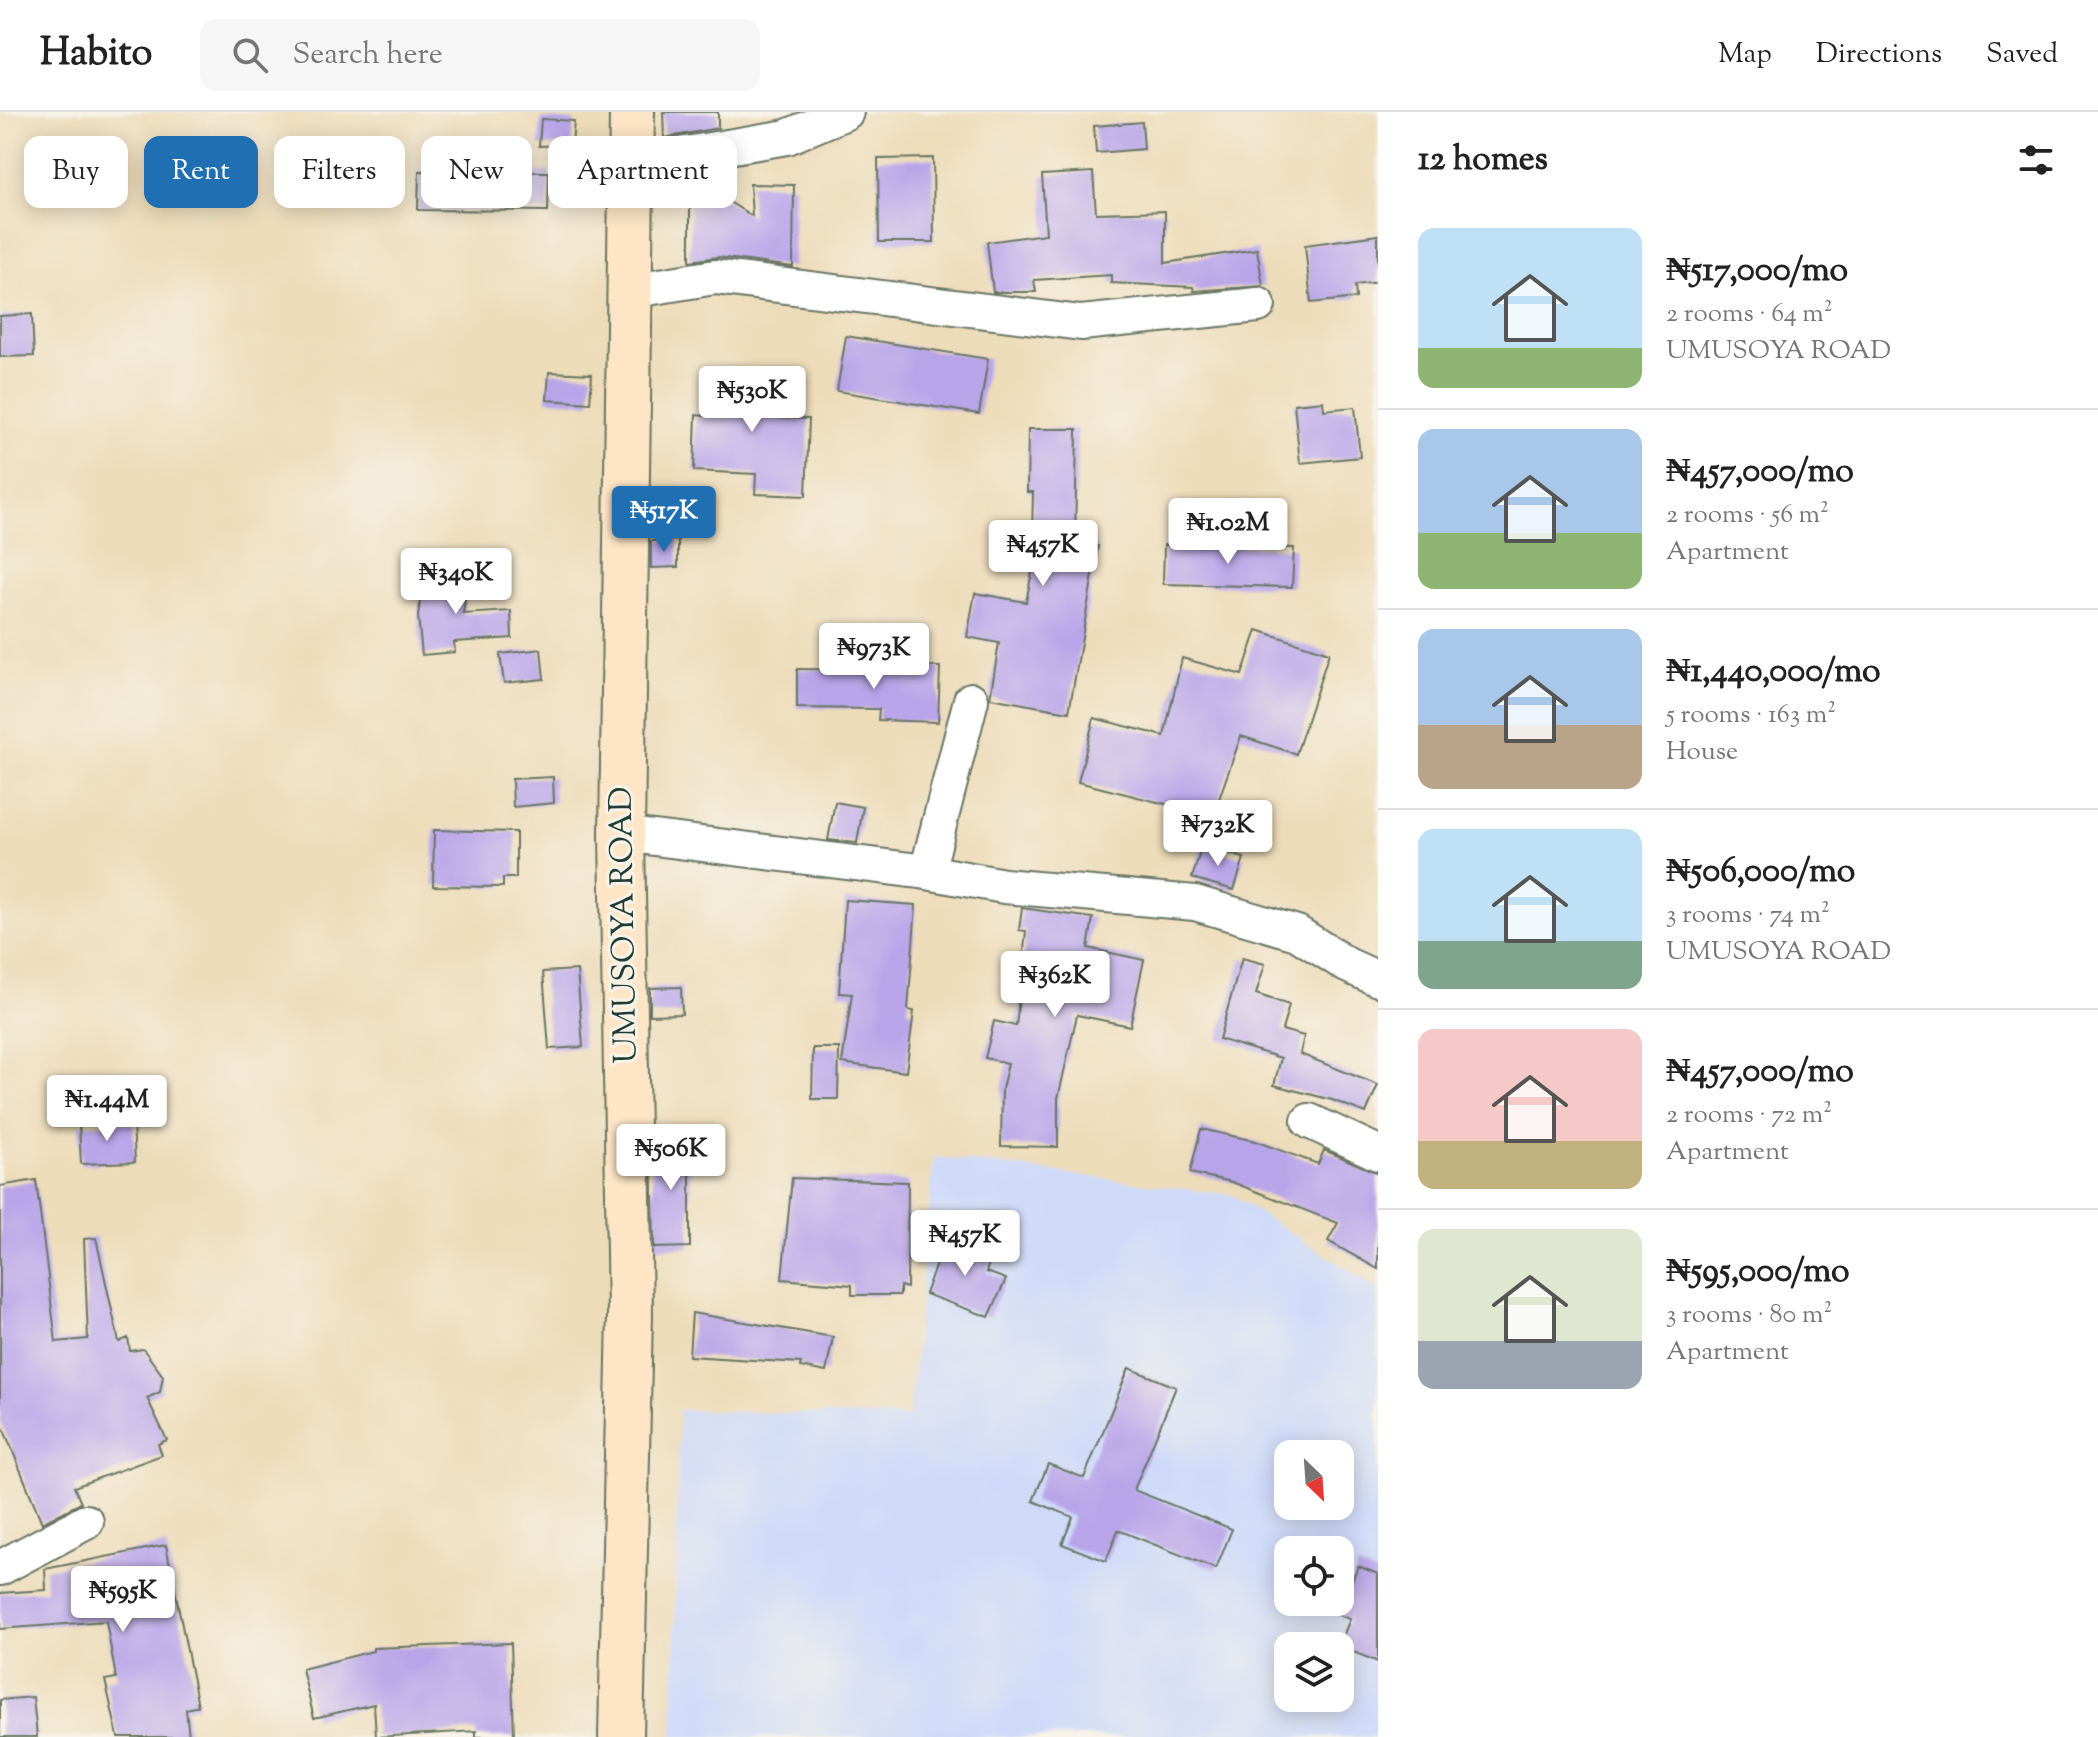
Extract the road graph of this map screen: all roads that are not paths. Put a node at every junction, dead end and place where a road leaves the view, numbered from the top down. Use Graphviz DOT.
graph roads {
  1 [pos="632,112"];
  2 [pos="846,112"];
  3 [pos="632,136"];
  4 [pos="737,145"];
  5 [pos="632,208"];
  6 [pos="629,291"];
  7 [pos="1258,305"];
  8 [pos="971,700"];
  9 [pos="622,834"];
  10 [pos="927,872"];
  11 [pos="1378,979"];
  12 [pos="1309,1121"];
  13 [pos="1378,1153"];
  14 [pos="86,1522"];
  15 [pos="0,1568"];
  16 [pos="621,1737"];
  1 -- 3 [label="main road, UMUSOYA ROAD"];
  2 -- 4 [label="street"];
  5 -- 6 [label="main road, UMUSOYA ROAD"];
  6 -- 7 [label="street"];
  6 -- 9 [label="main road, UMUSOYA ROAD"];
  8 -- 10 [label="street"];
  9 -- 10 [label="street"];
  9 -- 16 [label="main road, UMUSOYA ROAD"];
  10 -- 11 [label="street"];
  12 -- 13 [label="street"];
  14 -- 15 [label="street"];
}
